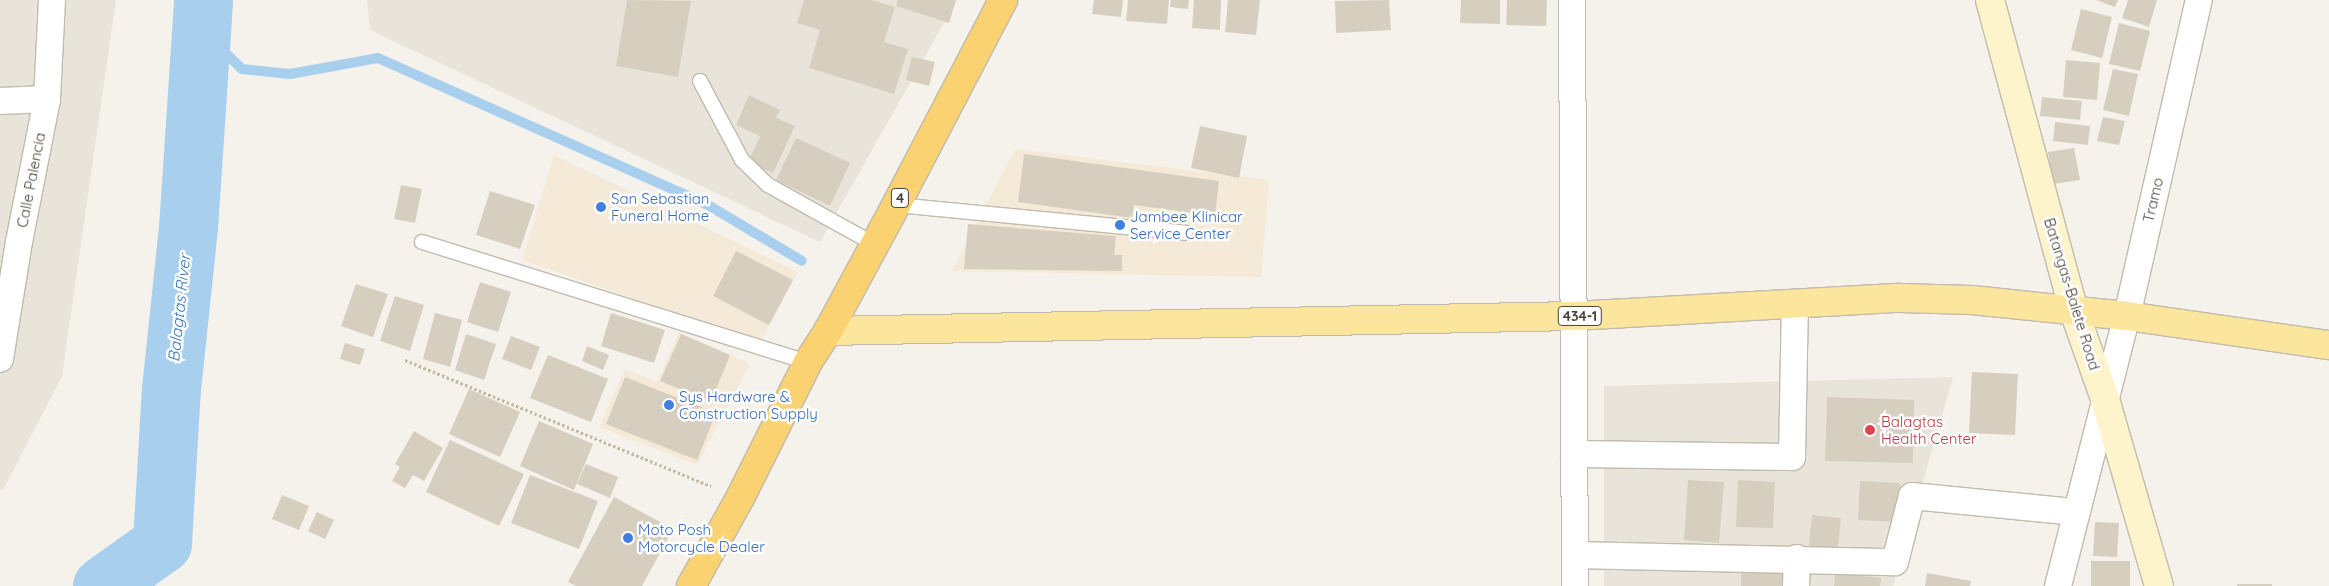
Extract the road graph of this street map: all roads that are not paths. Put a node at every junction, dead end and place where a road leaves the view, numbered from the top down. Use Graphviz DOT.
graph roads {
  1 [pos="52,0"];
  2 [pos="1003,0"];
  3 [pos="1572,0"];
  4 [pos="1990,0"];
  5 [pos="2199,0"];
  6 [pos="700,81"];
  7 [pos="47,99"];
  8 [pos="0,101"];
  9 [pos="896,205"];
  10 [pos="1186,233"];
  11 [pos="422,242"];
  12 [pos="9,243"];
  13 [pos="874,244"];
  14 [pos="1795,304"];
  15 [pos="2074,311"];
  16 [pos="1574,316"];
  17 [pos="2127,316"];
  18 [pos="828,332"];
  19 [pos="2329,345"];
  20 [pos="0,359"];
  21 [pos="808,362"];
  22 [pos="2105,399"];
  23 [pos="1574,454"];
  24 [pos="2076,512"];
  25 [pos="1575,555"];
  26 [pos="1797,558"];
  27 [pos="692,586"];
  28 [pos="1575,586"];
  29 [pos="1796,586"];
  30 [pos="2058,586"];
  31 [pos="2159,586"];
  1 -- 7 [label="street, Calle Palencia"];
  2 -- 9 [label="highway, 4"];
  3 -- 16 [label="street"];
  4 -- 15 [label="main road, Batangas-Balete Road"];
  5 -- 17 [label="street, Tramo"];
  6 -- 13 [label="lane"];
  7 -- 8 [label="street"];
  7 -- 12 [label="street, Calle Palencia"];
  9 -- 10 [label="lane"];
  9 -- 13 [label="highway, 4"];
  11 -- 21 [label="lane"];
  12 -- 20 [label="street, Calle Palencia"];
  13 -- 18 [label="highway, 4"];
  14 -- 15 [label="main road, 434-1"];
  14 -- 16 [label="main road, 434-1"];
  14 -- 23 [label="street"];
  15 -- 17 [label="main road, 434-1"];
  15 -- 22 [label="main road, Batangas-Balete Road"];
  16 -- 18 [label="main road, 434-1"];
  16 -- 23 [label="street"];
  17 -- 19 [label="main road, 434-1"];
  17 -- 22 [label="street, Tramo"];
  18 -- 21 [label="highway, 4"];
  21 -- 27 [label="highway, 4"];
  22 -- 24 [label="street, Tramo"];
  22 -- 31 [label="main road, Batangas-Balete Road"];
  23 -- 25 [label="street"];
  24 -- 26 [label="street"];
  24 -- 30 [label="street, Tramo"];
  25 -- 26 [label="street"];
  25 -- 28 [label="street"];
  26 -- 29 [label="street"];
}
